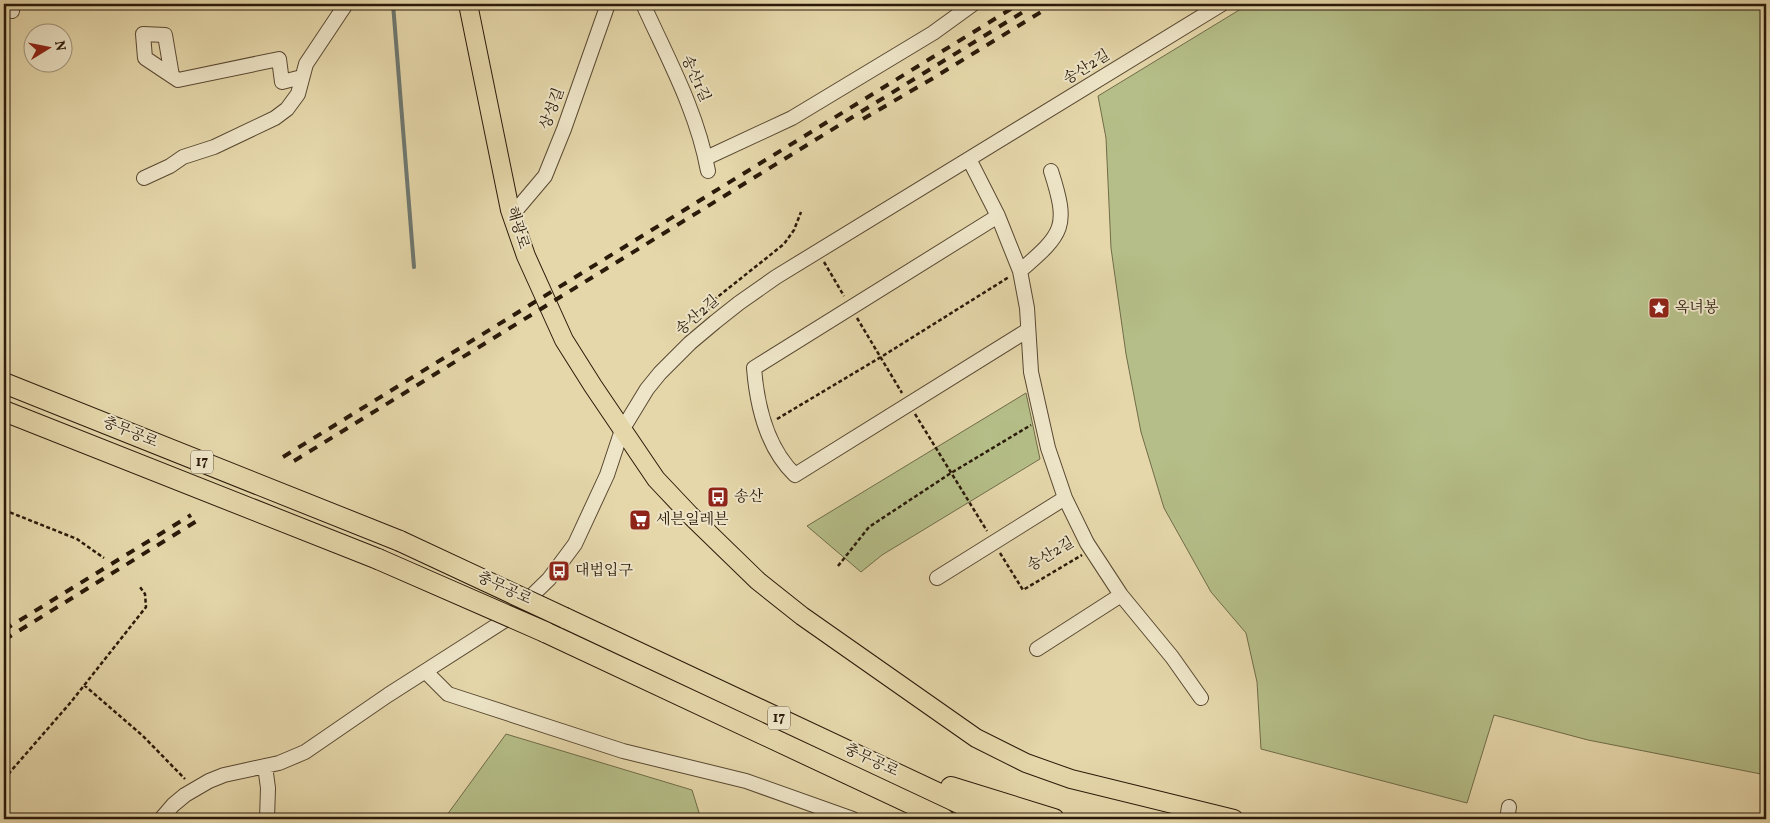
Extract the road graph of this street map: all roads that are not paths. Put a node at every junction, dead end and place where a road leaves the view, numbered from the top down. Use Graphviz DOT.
graph roads {
  1 [pos="346,4"];
  2 [pos="468,4"];
  3 [pos="608,4"];
  4 [pos="643,4"];
  5 [pos="973,4"];
  6 [pos="1222,4"];
  7 [pos="172,76"];
  8 [pos="302,78"];
  9 [pos="968,159"];
  10 [pos="1052,171"];
  11 [pos="144,178"];
  12 [pos="512,215"];
  13 [pos="998,216"];
  14 [pos="1020,270"];
  15 [pos="1028,330"];
  16 [pos="4,383"];
  17 [pos="4,411"];
  18 [pos="622,430"];
  19 [pos="1065,498"];
  20 [pos="937,578"];
  21 [pos="1121,595"];
  22 [pos="625,646"];
  23 [pos="1037,649"];
  24 [pos="426,672"];
  25 [pos="1201,698"];
  26 [pos="824,762"];
  27 [pos="265,766"];
  28 [pos="161,819"];
  29 [pos="267,819"];
  30 [pos="853,819"];
  31 [pos="921,819"];
  32 [pos="944,819"];
  33 [pos="993,819"];
  34 [pos="1054,819"];
  35 [pos="1234,819"];
  1 -- 8 [label="street"];
  2 -- 12 [label="main road, 해광로"];
  3 -- 12 [label="street, 상성길"];
  4 -- 5 [label="street, 송산1길"];
  6 -- 9 [label="street, 송산2길"];
  7 -- 8 [label="street"];
  8 -- 11 [label="street"];
  9 -- 13 [label="street, 송산2길"];
  9 -- 18 [label="street, 송산2길"];
  10 -- 14 [label="street"];
  12 -- 18 [label="main road, 해광로"];
  13 -- 14 [label="street, 송산2길"];
  13 -- 15 [label="street"];
  14 -- 15 [label="street, 송산2길"];
  15 -- 19 [label="street, 송산2길"];
  16 -- 22 [label="highway, 충무공로 / 17, bridge"];
  17 -- 26 [label="highway, 충무공로 / 17, bridge"];
  18 -- 24 [label="street, 송산2길"];
  18 -- 35 [label="main road, 해광로"];
  19 -- 20 [label="street"];
  19 -- 21 [label="street, 송산2길"];
  21 -- 23 [label="street"];
  21 -- 25 [label="street, 송산2길"];
  22 -- 33 [label="highway, 충무공로 / 17"];
  22 -- 34 [label="highway"];
  24 -- 27 [label="street, 송산2길"];
  24 -- 30 [label="street"];
  26 -- 31 [label="highway"];
  26 -- 32 [label="highway, 충무공로 / 17"];
  27 -- 28 [label="street, 송산2길"];
  27 -- 29 [label="street"];
}
